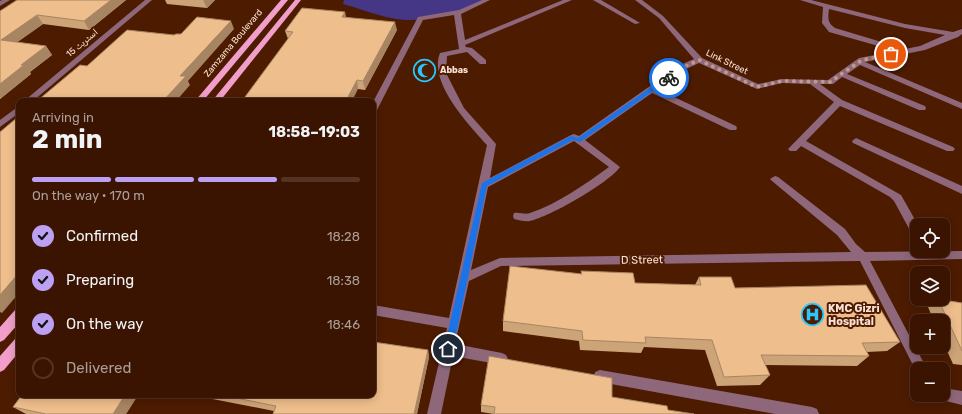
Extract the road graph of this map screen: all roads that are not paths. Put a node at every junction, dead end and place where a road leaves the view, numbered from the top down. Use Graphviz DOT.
graph roads {
  1 [pos="7,0"];
  2 [pos="149,0"];
  3 [pos="284,0"];
  4 [pos="298,0"];
  5 [pos="487,0"];
  6 [pos="569,0"];
  7 [pos="596,0"];
  8 [pos="638,0"];
  9 [pos="803,0"];
  10 [pos="0,4"];
  11 [pos="826,7"];
  12 [pos="457,12"];
  13 [pos="637,23"];
  14 [pos="960,32"];
  15 [pos="464,47"];
  16 [pos="905,51"];
  17 [pos="699,60"];
  18 [pos="483,62"];
  19 [pos="859,62"];
  20 [pos="841,74"];
  21 [pos="811,81"];
  22 [pos="652,90"];
  23 [pos="32,98"];
  24 [pos="202,98"];
  25 [pos="218,98"];
  26 [pos="839,102"];
  27 [pos="376,104"];
  28 [pos="962,106"];
  29 [pos="922,108"];
  30 [pos="16,111"];
  31 [pos="0,124"];
  32 [pos="733,128"];
  33 [pos="578,140"];
  34 [pos="856,141"];
  35 [pos="950,149"];
  36 [pos="775,179"];
  37 [pos="484,185"];
  38 [pos="962,190"];
  39 [pos="518,216"];
  40 [pos="910,220"];
  41 [pos="910,254"];
  42 [pos="950,254"];
  43 [pos="962,255"];
  44 [pos="863,257"];
  45 [pos="464,278"];
  46 [pos="376,311"];
  47 [pos="16,317"];
  48 [pos="454,324"];
  49 [pos="0,336"];
  50 [pos="16,347"];
  51 [pos="448,349"];
  52 [pos="511,360"];
  53 [pos="917,362"];
  54 [pos="0,366"];
  55 [pos="589,374"];
  56 [pos="950,395"];
  57 [pos="962,398"];
  58 [pos="434,414"];
  59 [pos="812,414"];
  1 -- 10 [label="street"];
  2 -- 23 [label="street, اسٹریٹ 15"];
  3 -- 24 [label="main road, Zamzama Boulevard"];
  4 -- 25 [label="main road"];
  5 -- 12 [label="street"];
  6 -- 15 [label="street"];
  7 -- 13 [label="street"];
  8 -- 17 [label="street, Link Street"];
  9 -- 11 [label="street"];
  11 -- 14 [label="street"];
  11 -- 16 [label="street"];
  12 -- 15 [label="street"];
  12 -- 27 [label="street"];
  14 -- 16 [label="street, Link Street"];
  15 -- 18 [label="street"];
  15 -- 37 [label="street"];
  16 -- 19 [label="street, Link Street"];
  17 -- 21 [label="street, Link Street"];
  17 -- 22 [label="street"];
  19 -- 20 [label="street, Link Street"];
  19 -- 28 [label="street"];
  20 -- 21 [label="street, Link Street"];
  20 -- 29 [label="street"];
  21 -- 26 [label="street"];
  22 -- 32 [label="street"];
  22 -- 33 [label="street"];
  26 -- 35 [label="street"];
  26 -- 40 [label="street"];
  30 -- 31 [label="street"];
  33 -- 37 [label="street"];
  33 -- 39 [label="street"];
  34 -- 38 [label="street"];
  36 -- 44 [label="street"];
  37 -- 45 [label="street"];
  41 -- 44 [label="street, D Street"];
  42 -- 43 [label="street, D Street"];
  44 -- 45 [label="street, D Street"];
  44 -- 53 [label="street"];
  45 -- 48 [label="street"];
  46 -- 48 [label="street"];
  47 -- 49 [label="main road"];
  48 -- 51 [label="street"];
  50 -- 54 [label="main road"];
  51 -- 52 [label="street"];
  51 -- 58 [label="street"];
  55 -- 59 [label="street"];
  56 -- 57 [label="street"];
}
